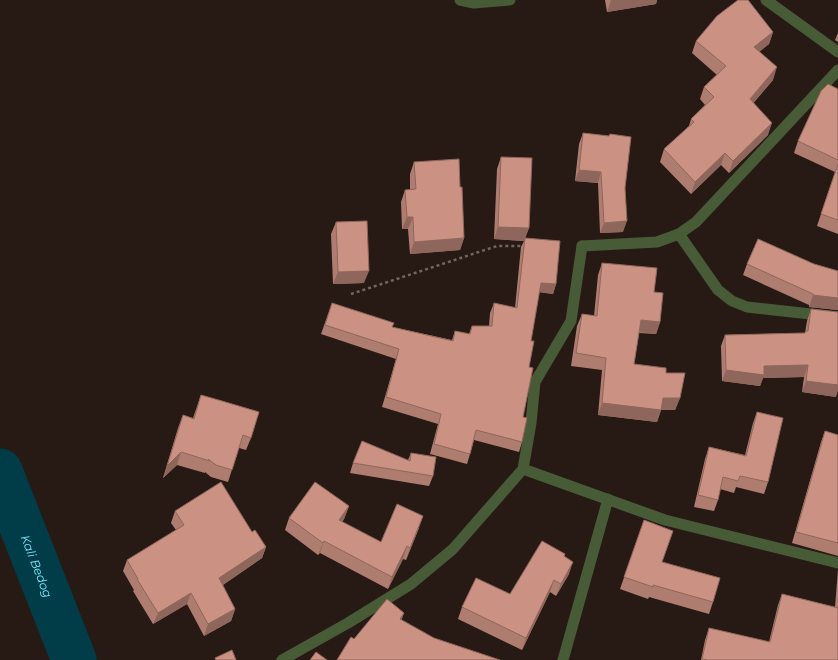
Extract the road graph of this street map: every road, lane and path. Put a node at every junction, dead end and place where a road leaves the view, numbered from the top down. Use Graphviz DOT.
graph roads {
  1 [pos="460,0"];
  2 [pos="510,0"];
  3 [pos="766,0"];
  4 [pos="838,52"];
  5 [pos="838,70"];
  6 [pos="679,234"];
  7 [pos="528,246"];
  8 [pos="351,294"];
  9 [pos="838,317"];
  10 [pos="523,469"];
  11 [pos="608,499"];
  12 [pos="838,563"];
  13 [pos="282,660"];
  14 [pos="563,660"];
  1 -- 2 [label="street"];
  3 -- 4 [label="street"];
  5 -- 6 [label="street"];
  6 -- 9 [label="street"];
  6 -- 10 [label="street"];
  7 -- 8 [label="path"];
  10 -- 11 [label="street"];
  10 -- 13 [label="street"];
  11 -- 12 [label="street"];
  11 -- 14 [label="street"];
}
